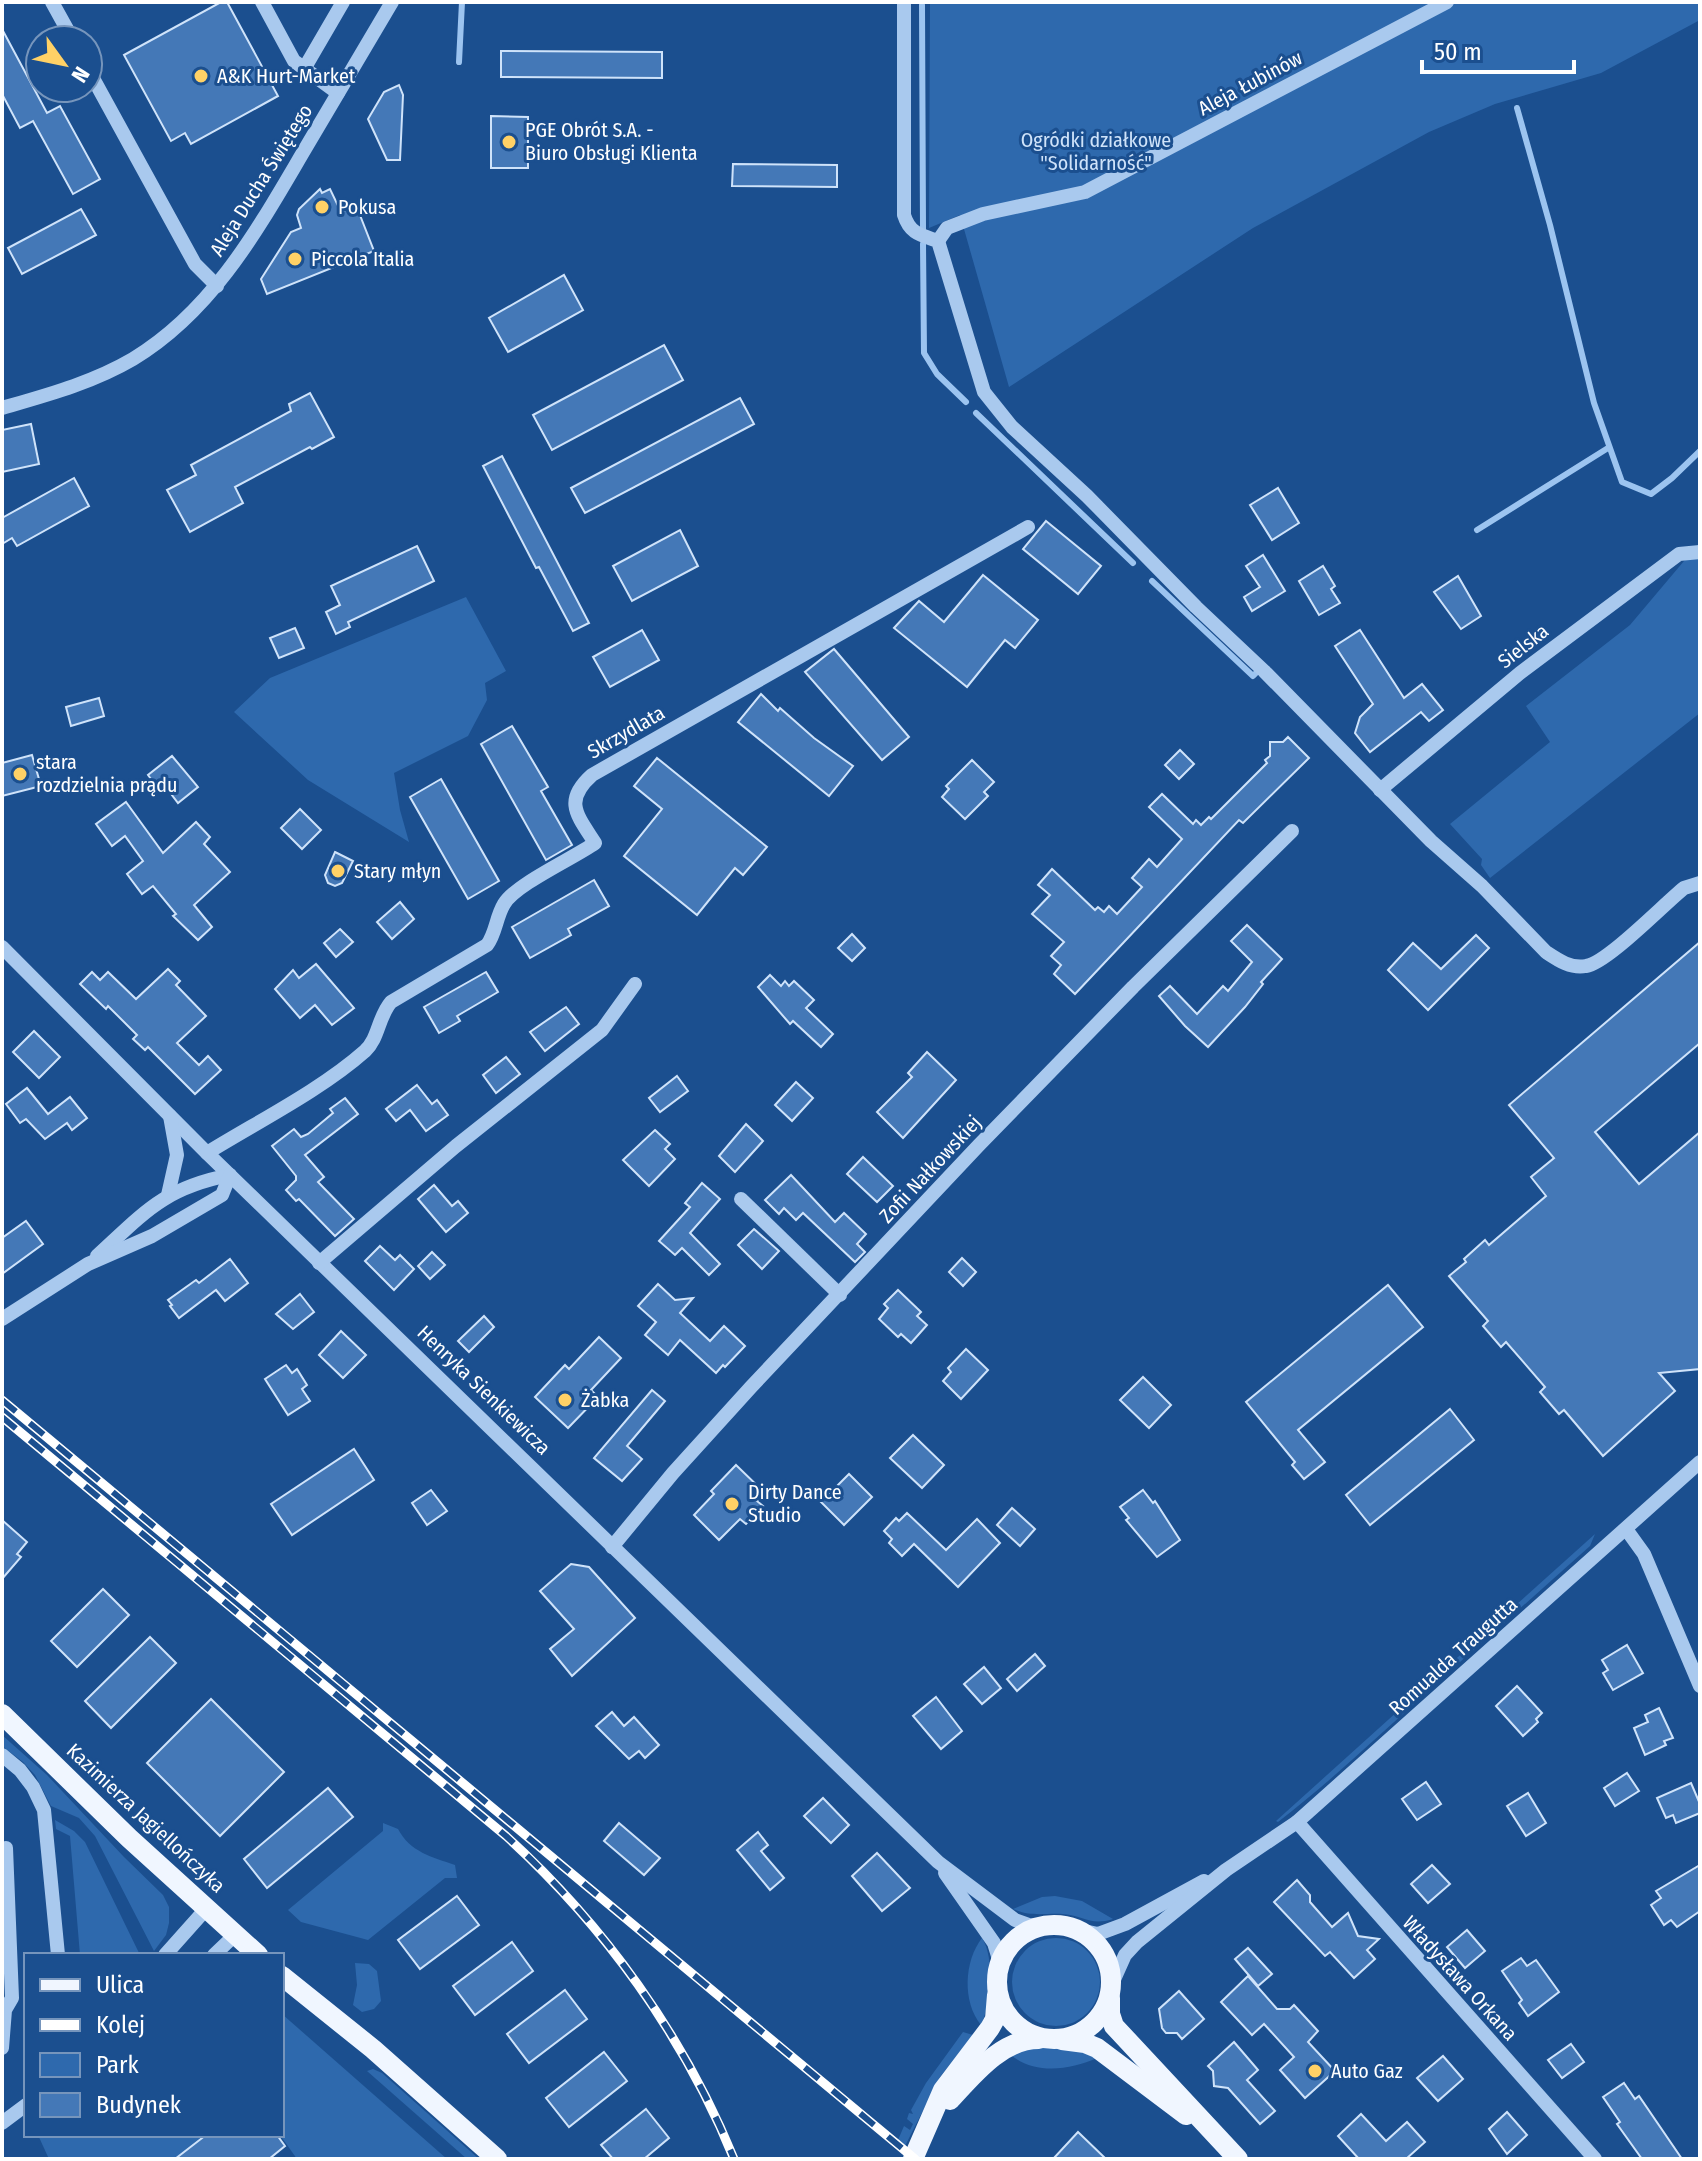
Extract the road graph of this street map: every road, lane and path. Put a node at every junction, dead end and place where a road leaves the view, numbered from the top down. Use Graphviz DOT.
graph roads {
  1 [pos="52,2"];
  2 [pos="262,2"];
  3 [pos="324,2"];
  4 [pos="343,2"];
  5 [pos="392,2"];
  6 [pos="904,2"];
  7 [pos="1447,2"];
  8 [pos="333,19"];
  9 [pos="64,24"];
  10 [pos="304,69"];
  11 [pos="338,93"];
  12 [pos="104,98"];
  13 [pos="938,241"];
  14 [pos="217,286"];
  15 [pos="2,408"];
  16 [pos="1028,527"];
  17 [pos="1700,552"];
  18 [pos="1380,790"];
  19 [pos="1292,831"];
  20 [pos="1700,883"];
  21 [pos="2,947"];
  22 [pos="635,984"];
  23 [pos="170,1115"];
  24 [pos="207,1153"];
  25 [pos="230,1175"];
  26 [pos="168,1195"];
  27 [pos="741,1199"];
  28 [pos="319,1263"];
  29 [pos="88,1264"];
  30 [pos="840,1295"];
  31 [pos="2,1319"];
  32 [pos="1700,1462"];
  33 [pos="1626,1529"];
  34 [pos="612,1547"];
  35 [pos="1700,1686"];
  36 [pos="2,1714"];
  37 [pos="2,1755"];
  38 [pos="1297,1822"];
  39 [pos="6,1848"];
  40 [pos="938,1862"];
  41 [pos="1226,1870"];
  42 [pos="206,1909"];
  43 [pos="1045,1926"];
  44 [pos="1079,1930"];
  45 [pos="235,1935"];
  46 [pos="58,1953"];
  47 [pos="167,1953"];
  48 [pos="216,1953"];
  49 [pos="256,1953"];
  50 [pos="284,1978"];
  51 [pos="997,1981"];
  52 [pos="1111,1991"];
  53 [pos="1054,2040"];
  54 [pos="2,2048"];
  55 [pos="24,2106"];
  56 [pos="2,2123"];
  57 [pos="920,2138"];
  58 [pos="1231,2152"];
  59 [pos="497,2159"];
  60 [pos="913,2159"];
  61 [pos="1595,2159"];
  1 -- 9 [label="street"];
  2 -- 10 [label="street"];
  3 -- 8 [label="street"];
  4 -- 8 [label="street"];
  5 -- 11 [label="street, Aleja Ducha Świętego"];
  6 -- 13 [label="street"];
  7 -- 13 [label="street, Aleja Łubinów"];
  8 -- 10 [label="street"];
  10 -- 11 [label="street"];
  11 -- 14 [label="street, Aleja Ducha Świętego"];
  12 -- 14 [label="street"];
  13 -- 18 [label="street"];
  14 -- 15 [label="street, Aleja Ducha Świętego"];
  16 -- 24 [label="street, Skrzydlata"];
  17 -- 18 [label="street, Sielska"];
  18 -- 20 [label="street"];
  19 -- 30 [label="street, Zofii Nałkowskiej"];
  21 -- 23 [label="street, Henryka Sienkiewicza"];
  22 -- 28 [label="street"];
  23 -- 24 [label="street, Henryka Sienkiewicza"];
  23 -- 26 [label="street"];
  24 -- 25 [label="street, Henryka Sienkiewicza"];
  25 -- 26 [label="street"];
  25 -- 28 [label="street, Henryka Sienkiewicza"];
  25 -- 29 [label="street"];
  26 -- 29 [label="street"];
  27 -- 30 [label="street"];
  28 -- 34 [label="street, Henryka Sienkiewicza"];
  29 -- 31 [label="street"];
  30 -- 34 [label="street, Zofii Nałkowskiej"];
  32 -- 33 [label="street, Romualda Traugutta"];
  33 -- 35 [label="street"];
  33 -- 38 [label="street, Romualda Traugutta"];
  34 -- 40 [label="street, Henryka Sienkiewicza"];
  36 -- 42 [label="main road, Kazimierza Jagiellończyka"];
  37 -- 46 [label="street"];
  38 -- 41 [label="street, Romualda Traugutta"];
  38 -- 61 [label="street, Władysława Orkana"];
  39 -- 54 [label="street"];
  40 -- 43 [label="street, Henryka Sienkiewicza"];
  40 -- 51 [label="street, Henryka Sienkiewicza"];
  41 -- 44 [label="street, Romualda Traugutta"];
  41 -- 52 [label="street, Romualda Traugutta"];
  42 -- 45 [label="main road, Kazimierza Jagiellończyka"];
  42 -- 47 [label="street"];
  43 -- 44 [label="main road"];
  43 -- 51 [label="main road"];
  44 -- 52 [label="main road"];
  45 -- 48 [label="street"];
  45 -- 49 [label="main road, Kazimierza Jagiellończyka"];
  50 -- 59 [label="main road"];
  51 -- 53 [label="main road"];
  51 -- 57 [label="main road"];
  52 -- 53 [label="main road"];
  52 -- 58 [label="main road"];
  53 -- 57 [label="main road"];
  53 -- 58 [label="main road"];
  55 -- 56 [label="street"];
  57 -- 60 [label="main road"];
}
